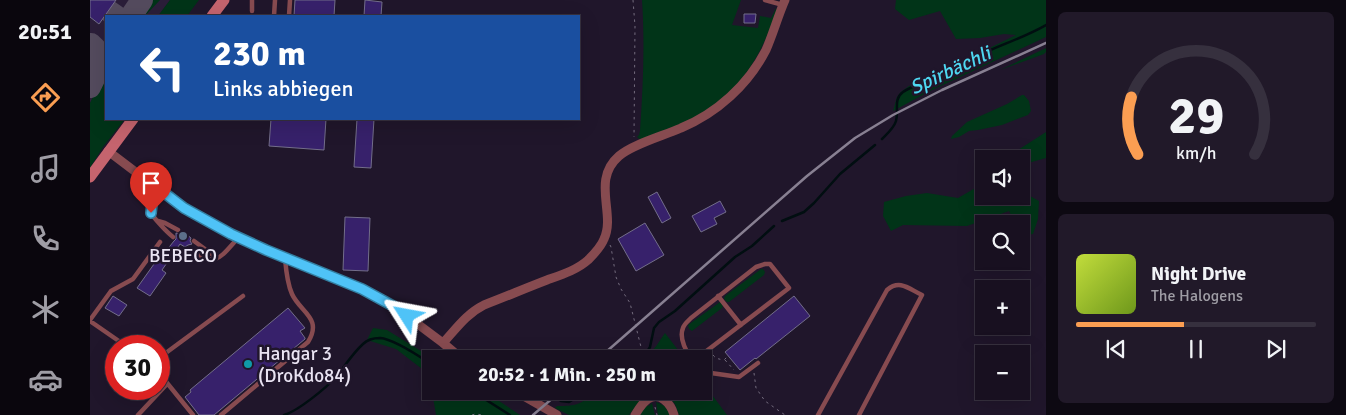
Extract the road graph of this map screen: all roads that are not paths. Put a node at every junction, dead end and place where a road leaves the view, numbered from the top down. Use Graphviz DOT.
graph roads {
  1 [pos="224,0"];
  2 [pos="252,0"];
  3 [pos="275,0"];
  4 [pos="290,0"];
  5 [pos="765,0"];
  6 [pos="784,2"];
  7 [pos="252,11"];
  8 [pos="213,15"];
  9 [pos="274,15"];
  10 [pos="289,15"];
  11 [pos="132,120"];
  12 [pos="108,152"];
  13 [pos="90,177"];
  14 [pos="158,188"];
  15 [pos="158,221"];
  16 [pos="178,230"];
  17 [pos="173,237"];
  18 [pos="238,237"];
  19 [pos="160,242"];
  20 [pos="194,242"];
  21 [pos="189,248"];
  22 [pos="217,258"];
  23 [pos="285,258"];
  24 [pos="243,296"];
  25 [pos="718,296"];
  26 [pos="90,320"];
  27 [pos="740,325"];
  28 [pos="111,335"];
  29 [pos="443,343"];
  30 [pos="170,350"];
  31 [pos="451,350"];
  32 [pos="687,350"];
  33 [pos="708,350"];
  34 [pos="758,363"];
  35 [pos="712,373"];
  36 [pos="170,388"];
  37 [pos="152,400"];
  38 [pos="531,400"];
  39 [pos="647,400"];
  40 [pos="666,400"];
  41 [pos="138,415"];
  42 [pos="193,415"];
  43 [pos="221,415"];
  44 [pos="557,415"];
  45 [pos="634,415"];
  46 [pos="674,415"];
  47 [pos="818,415"];
  48 [pos="859,415"];
  1 -- 8 [label="main road"];
  2 -- 7 [label="lane"];
  3 -- 9 [label="lane"];
  4 -- 10 [label="lane"];
  5 -- 6 [label="lane"];
  6 -- 29 [label="street"];
  11 -- 12 [label="main road"];
  12 -- 13 [label="main road"];
  12 -- 14 [label="street"];
  14 -- 15 [label="lane"];
  14 -- 18 [label="street"];
  15 -- 16 [label="lane"];
  15 -- 17 [label="lane"];
  18 -- 22 [label="lane"];
  18 -- 23 [label="street"];
  19 -- 26 [label="lane"];
  20 -- 22 [label="lane"];
  21 -- 22 [label="lane"];
  23 -- 29 [label="street"];
  23 -- 43 [label="lane"];
  24 -- 30 [label="lane"];
  25 -- 27 [label="lane"];
  25 -- 27 [label="lane"];
  25 -- 32 [label="lane"];
  26 -- 28 [label="lane"];
  27 -- 33 [label="lane"];
  29 -- 31 [label="street"];
  34 -- 35 [label="lane"];
  36 -- 42 [label="lane"];
  37 -- 41 [label="lane"];
  38 -- 44 [label="street"];
  39 -- 45 [label="street"];
  40 -- 46 [label="street"];
  47 -- 48 [label="lane"];
}
